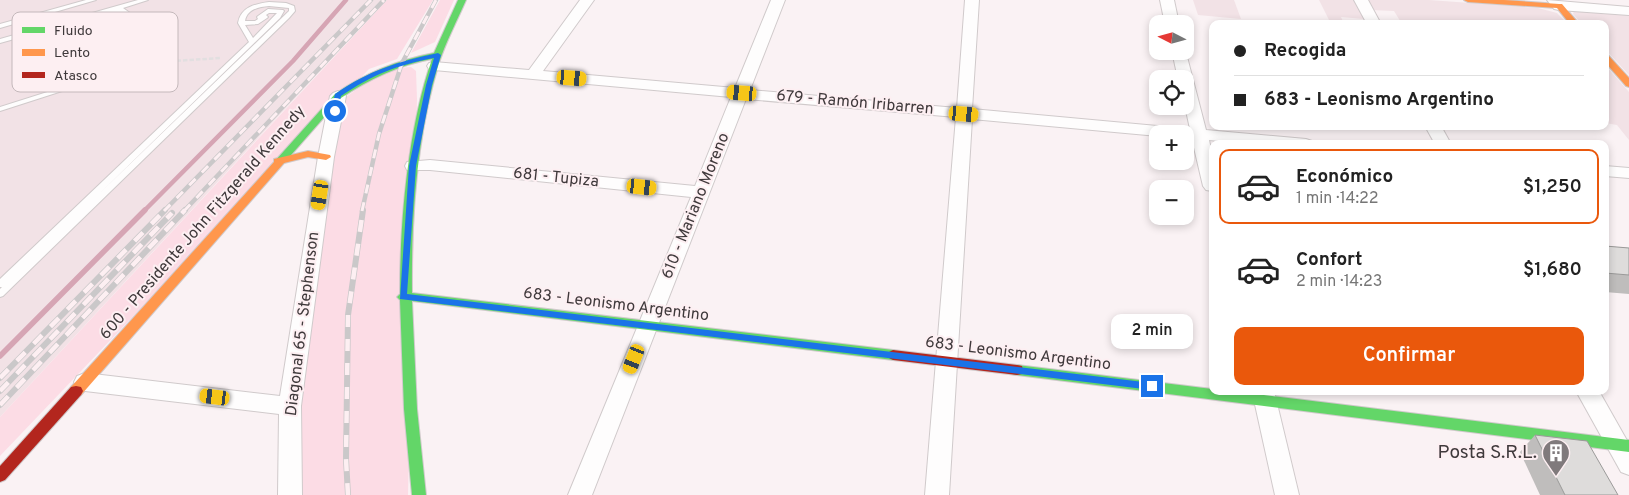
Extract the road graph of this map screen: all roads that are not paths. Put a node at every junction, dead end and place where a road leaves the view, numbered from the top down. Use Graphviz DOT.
graph roads {
  1 [pos="93,0"];
  2 [pos="144,0"];
  3 [pos="462,0"];
  4 [pos="587,0"];
  5 [pos="778,0"];
  6 [pos="972,0"];
  7 [pos="1166,0"];
  8 [pos="1361,0"];
  9 [pos="1468,0"];
  10 [pos="1556,3"];
  11 [pos="105,11"];
  12 [pos="1629,11"];
  13 [pos="50,12"];
  14 [pos="102,12"];
  15 [pos="125,12"];
  16 [pos="1170,15"];
  17 [pos="1372,20"];
  18 [pos="1571,20"];
  19 [pos="241,24"];
  20 [pos="252,42"];
  21 [pos="1181,60"];
  22 [pos="436,61"];
  23 [pos="1609,62"];
  24 [pos="534,74"];
  25 [pos="1629,84"];
  26 [pos="53,92"];
  27 [pos="742,93"];
  28 [pos="338,96"];
  29 [pos="0,109"];
  30 [pos="964,114"];
  31 [pos="1200,134"];
  32 [pos="1264,140"];
  33 [pos="326,157"];
  34 [pos="278,161"];
  35 [pos="413,166"];
  36 [pos="1609,171"];
  37 [pos="1209,173"];
  38 [pos="1629,173"];
  39 [pos="700,192"];
  40 [pos="0,284"];
  41 [pos="0,293"];
  42 [pos="403,297"];
  43 [pos="648,325"];
  44 [pos="945,361"];
  45 [pos="86,382"];
  46 [pos="1209,390"];
  47 [pos="1589,395"];
  48 [pos="1264,396"];
  49 [pos="290,406"];
  50 [pos="1623,446"];
  51 [pos="1629,465"];
  52 [pos="0,476"];
  53 [pos="290,495"];
  54 [pos="419,495"];
  55 [pos="580,495"];
  56 [pos="936,495"];
  57 [pos="1287,495"];
  1 -- 13 [label="lane"];
  2 -- 11 [label="lane"];
  3 -- 22 [label="street"];
  4 -- 24 [label="street"];
  5 -- 27 [label="street, 610 - Mariano Moreno"];
  6 -- 30 [label="street"];
  7 -- 16 [label="street"];
  8 -- 17 [label="street"];
  9 -- 10 [label="street"];
  10 -- 12 [label="street"];
  10 -- 18 [label="street"];
  11 -- 14 [label="lane"];
  11 -- 15 [label="lane"];
  19 -- 20 [label="lane"];
  19 -- 20 [label="lane"];
  19 -- 41 [label="lane"];
  20 -- 40 [label="lane"];
  21 -- 31 [label="street"];
  22 -- 24 [label="street, 679 - Ramón Iribarren"];
  22 -- 28 [label="street, 600 - Presidente John Fitzgerald Kennedy"];
  22 -- 35 [label="street"];
  23 -- 25 [label="street"];
  24 -- 27 [label="street, 679 - Ramón Iribarren"];
  26 -- 29 [label="lane"];
  27 -- 30 [label="street, 679 - Ramón Iribarren"];
  27 -- 39 [label="street, 610 - Mariano Moreno"];
  28 -- 33 [label="street, Diagonal 65 - Stephenson"];
  28 -- 34 [label="street, 600 - Presidente John Fitzgerald Kennedy"];
  30 -- 31 [label="street, 679 - Ramón Iribarren"];
  30 -- 44 [label="street"];
  31 -- 32 [label="street, 679 - Ramón Iribarren"];
  31 -- 37 [label="street"];
  33 -- 34 [label="street"];
  33 -- 49 [label="street, Diagonal 65 - Stephenson"];
  34 -- 45 [label="street, 600 - Presidente John Fitzgerald Kennedy"];
  35 -- 39 [label="street, 681 - Tupiza"];
  35 -- 42 [label="street"];
  36 -- 38 [label="street"];
  39 -- 43 [label="street, 610 - Mariano Moreno"];
  42 -- 43 [label="street, 683 - Leonismo Argentino"];
  42 -- 54 [label="street"];
  43 -- 44 [label="street, 683 - Leonismo Argentino"];
  43 -- 55 [label="street, 610 - Mariano Moreno"];
  44 -- 46 [label="street, 683 - Leonismo Argentino"];
  44 -- 56 [label="street"];
  45 -- 49 [label="street"];
  45 -- 52 [label="street, 600 - Presidente John Fitzgerald Kennedy"];
  47 -- 50 [label="street"];
  48 -- 50 [label="street, 683 - Leonismo Argentino"];
  48 -- 57 [label="street"];
  49 -- 53 [label="street, Diagonal 65 - Stephenson"];
  50 -- 51 [label="street"];
}
